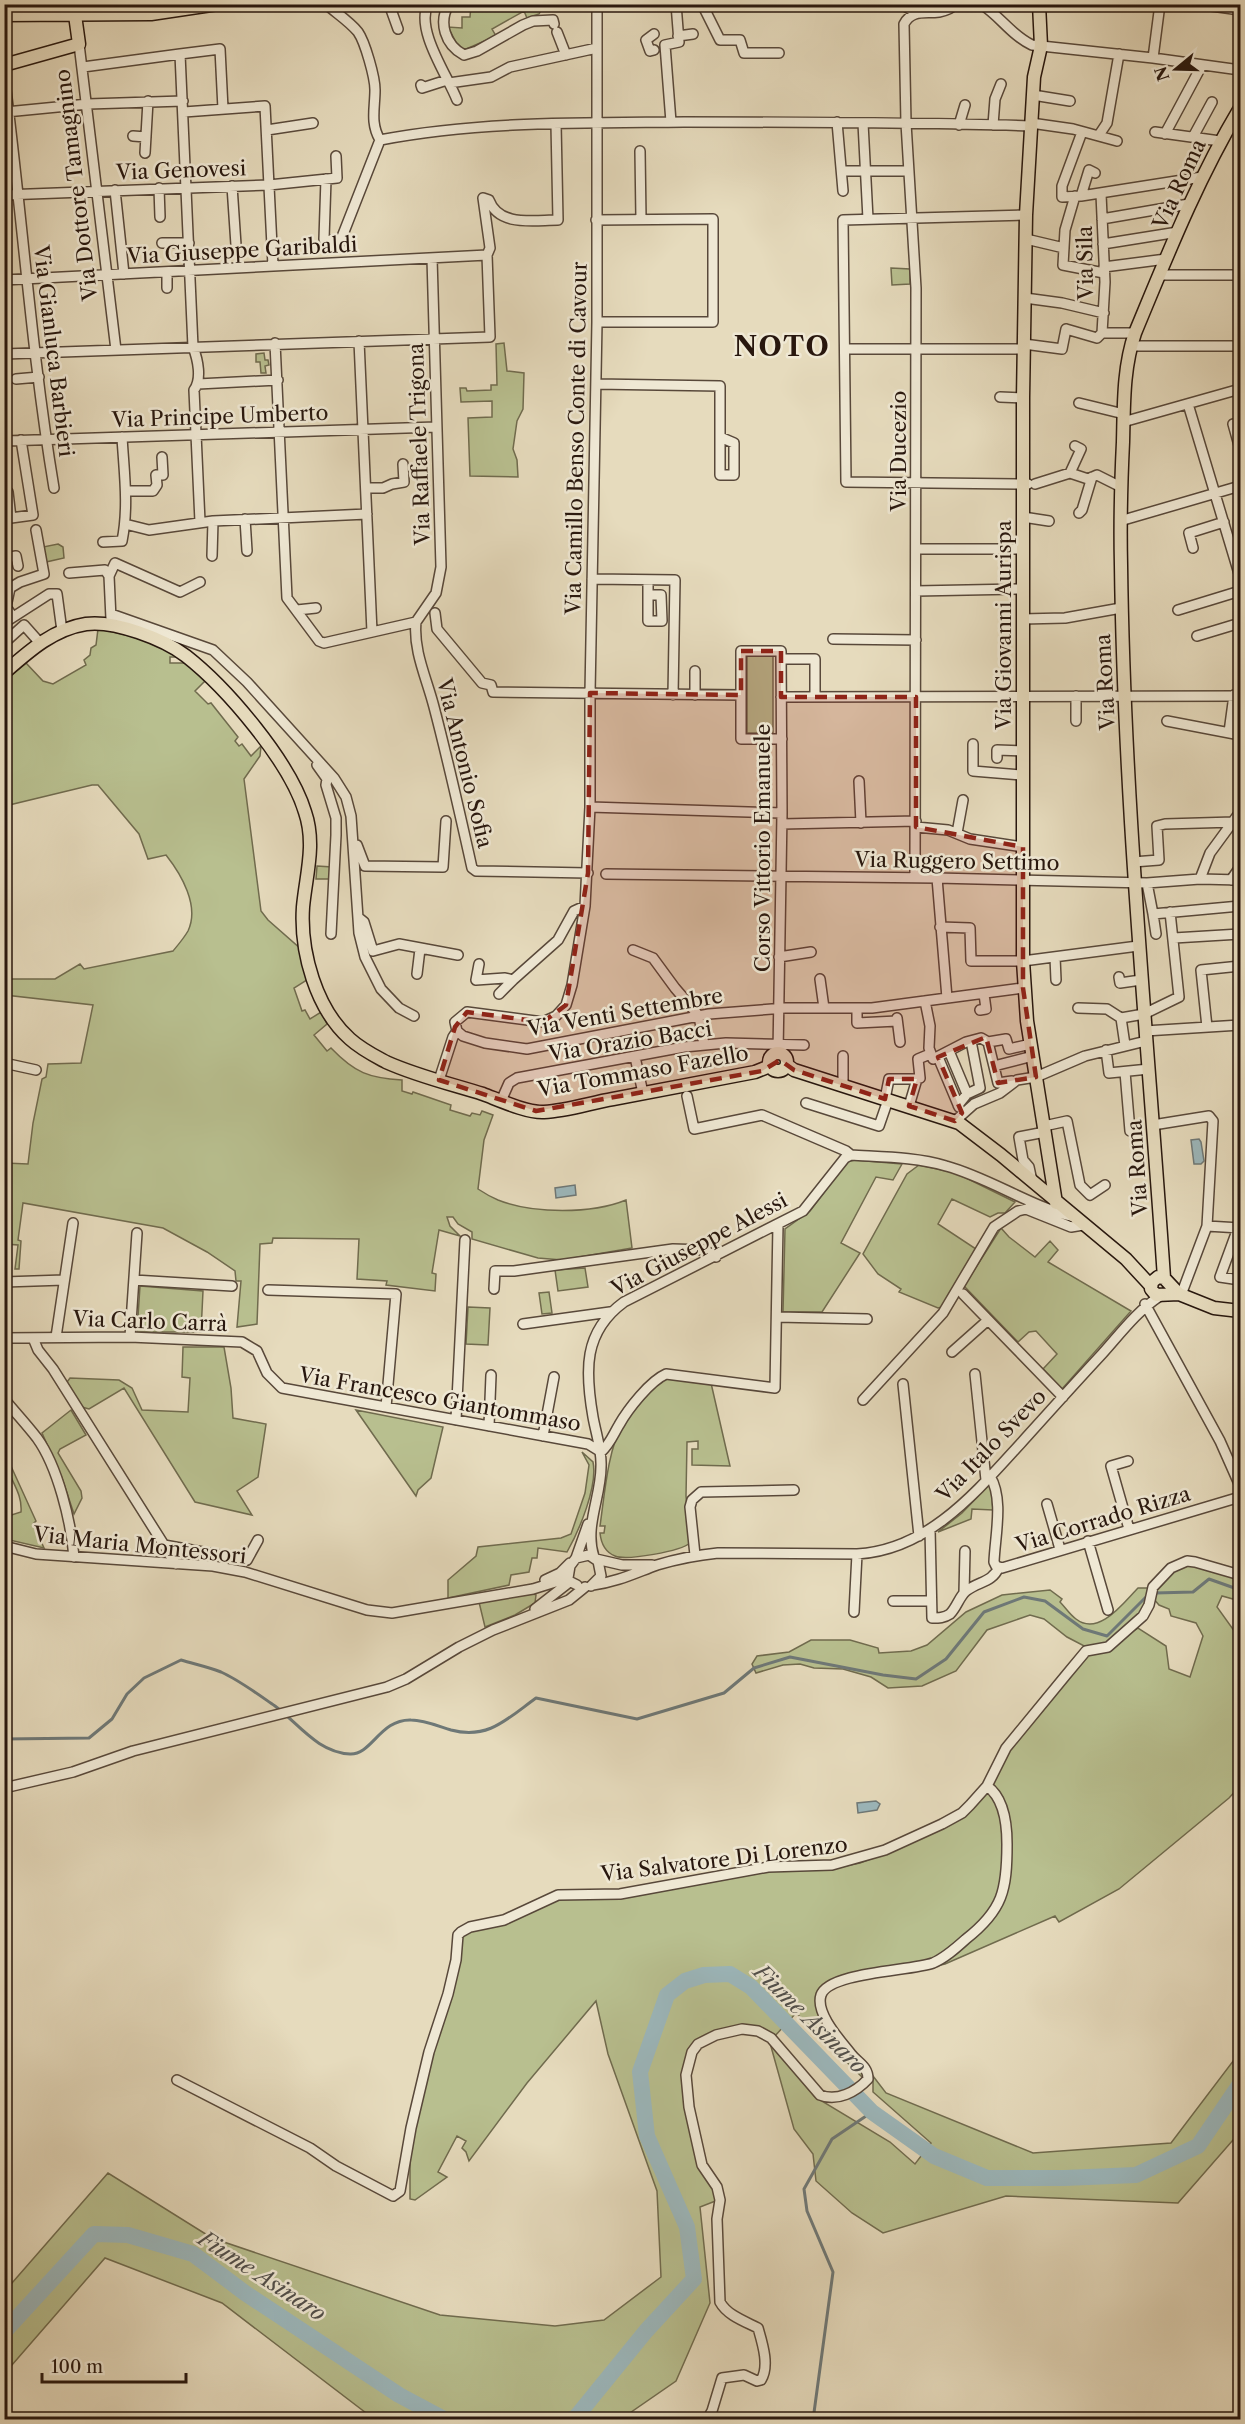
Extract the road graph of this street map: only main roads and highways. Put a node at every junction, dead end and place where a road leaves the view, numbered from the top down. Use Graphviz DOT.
graph roads {
  1 [pos="218,4"];
  2 [pos="1039,4"];
  3 [pos="4,15"];
  4 [pos="75,15"];
  5 [pos="4,65"];
  6 [pos="1240,108"];
  7 [pos="5,670"];
  8 [pos="787,1065"];
  9 [pos="770,1066"];
  10 [pos="1054,1207"];
  11 [pos="1166,1280"];
  12 [pos="1156,1291"];
  13 [pos="1180,1295"];
  14 [pos="1240,1311"];
  1 -- 4 [label="main road"];
  2 -- 10 [label="main road, Via Giovanni Aurispa"];
  3 -- 4 [label="main road"];
  4 -- 5 [label="main road, Via Dottore Tamagnino"];
  6 -- 11 [label="main road, Via Roma"];
  7 -- 9 [label="main road, Via Tommaso Fazello"];
  8 -- 9 [label="main road"];
  8 -- 9 [label="main road"];
  8 -- 10 [label="main road"];
  10 -- 12 [label="main road"];
  11 -- 12 [label="main road"];
  11 -- 13 [label="main road"];
  12 -- 13 [label="main road"];
  13 -- 14 [label="main road"];
}
